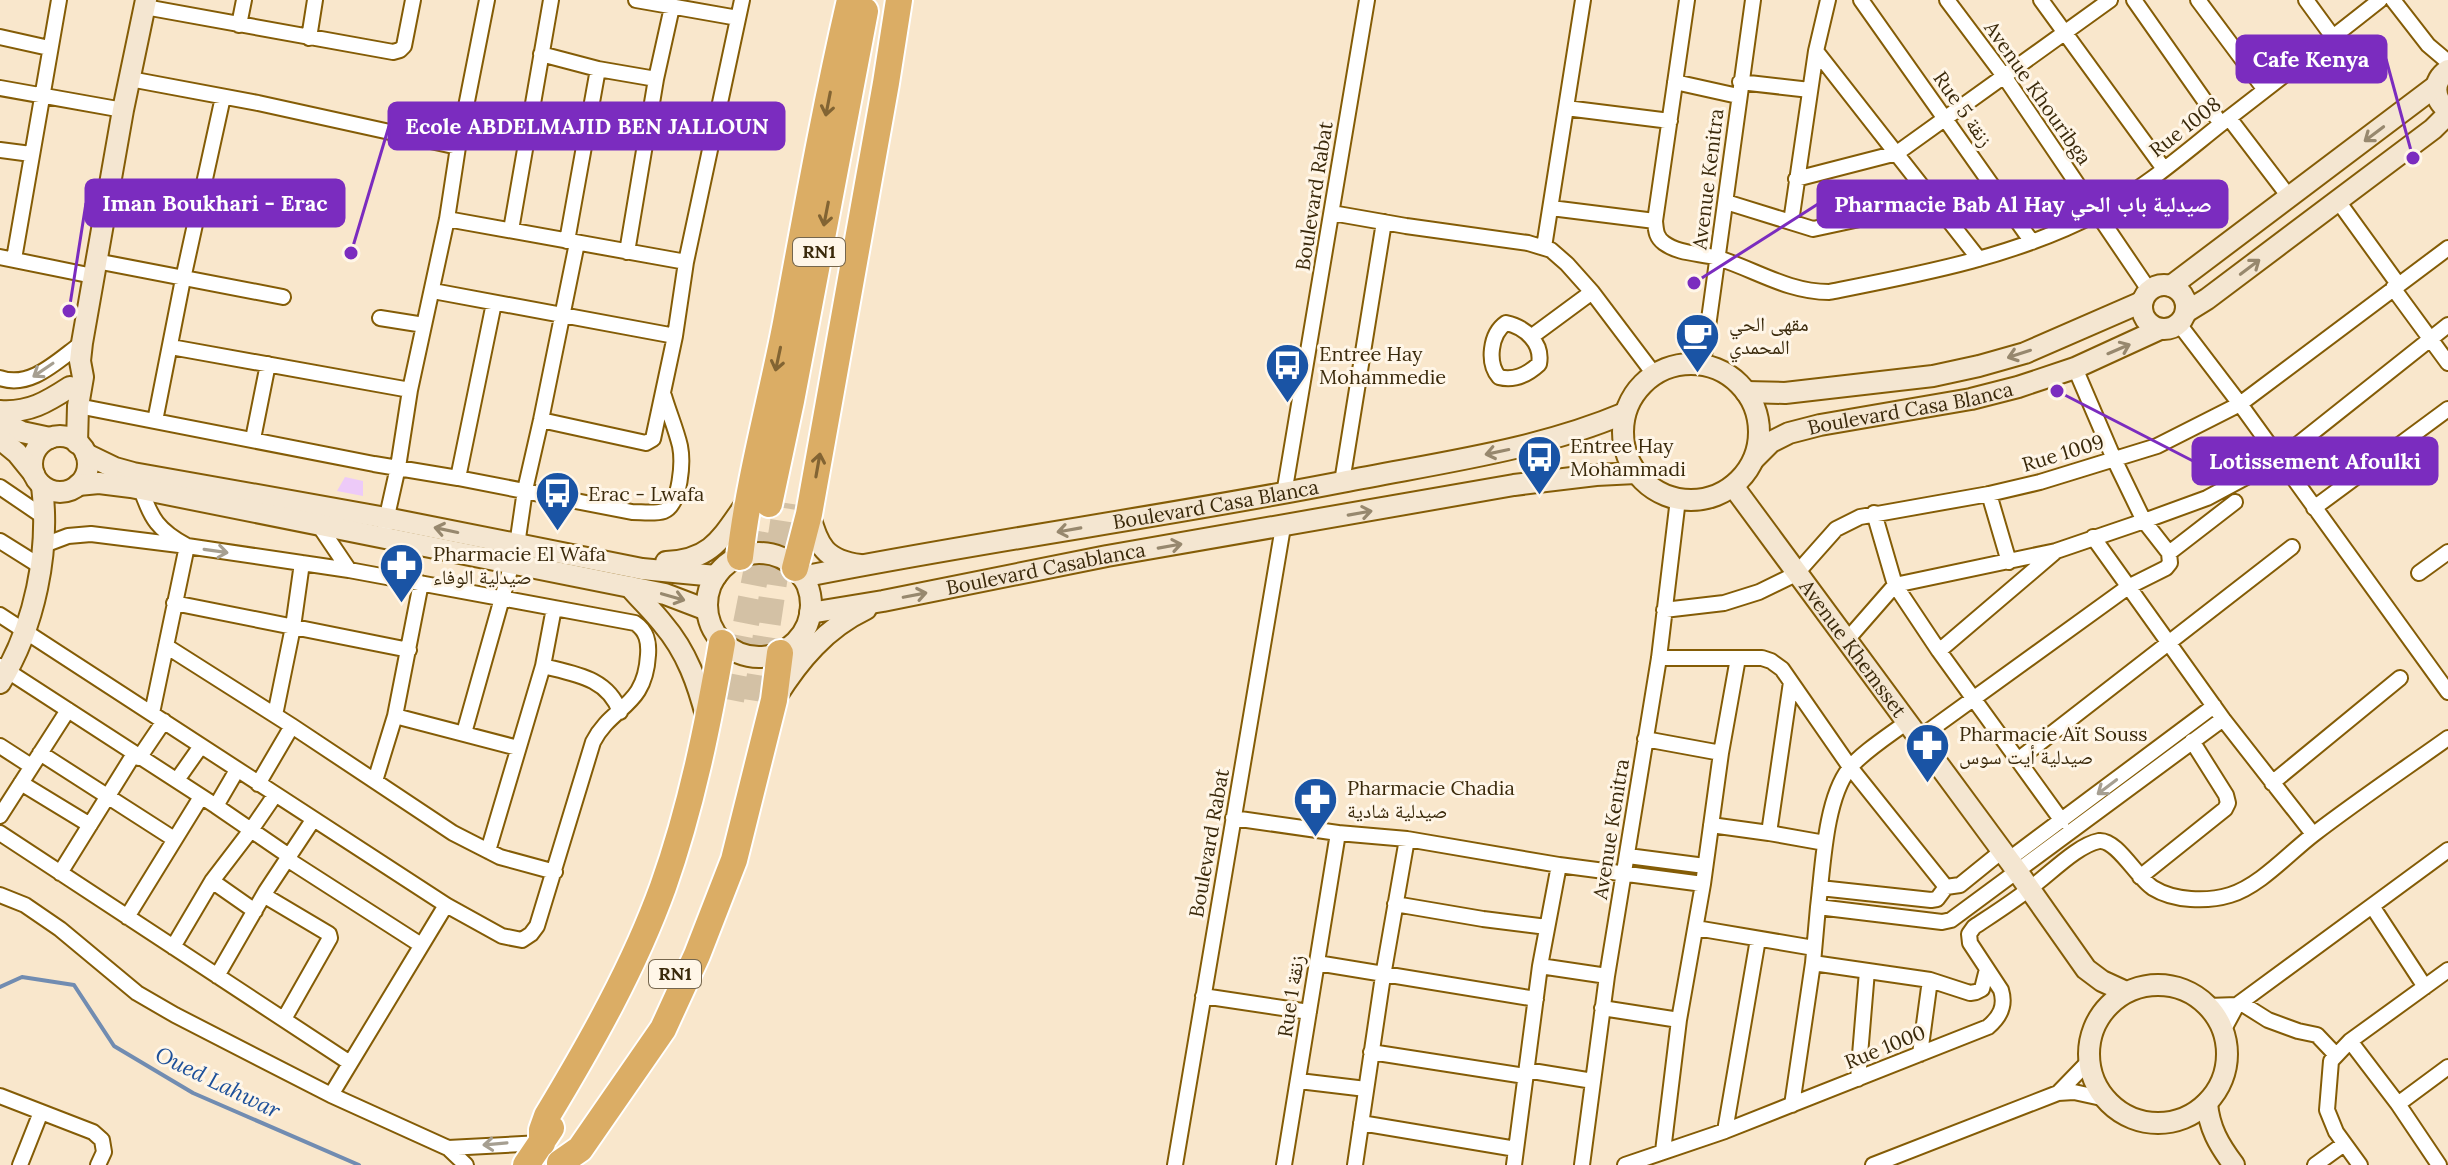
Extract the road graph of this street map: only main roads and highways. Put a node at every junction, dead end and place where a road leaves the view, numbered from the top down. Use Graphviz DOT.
graph roads {
  1 [pos="850,0"];
  2 [pos="867,0"];
  3 [pos="890,0"];
  4 [pos="899,0"];
  5 [pos="146,4"];
  6 [pos="2443,74"];
  7 [pos="2448,112"];
  8 [pos="2171,286"];
  9 [pos="2146,296"];
  10 [pos="2175,322"];
  11 [pos="1746,392"];
  12 [pos="74,396"];
  13 [pos="0,411"];
  14 [pos="1625,413"];
  15 [pos="0,421"];
  16 [pos="52,438"];
  17 [pos="0,439"];
  18 [pos="81,448"];
  19 [pos="1754,459"];
  20 [pos="1636,473"];
  21 [pos="38,480"];
  22 [pos="1733,486"];
  23 [pos="74,488"];
  24 [pos="778,506"];
  25 [pos="1283,527"];
  26 [pos="384,528"];
  27 [pos="514,554"];
  28 [pos="42,556"];
  29 [pos="740,557"];
  30 [pos="864,565"];
  31 [pos="642,569"];
  32 [pos="799,573"];
  33 [pos="716,576"];
  34 [pos="630,587"];
  35 [pos="883,601"];
  36 [pos="707,610"];
  37 [pos="810,613"];
  38 [pos="722,643"];
  39 [pos="780,653"];
  40 [pos="2,673"];
  41 [pos="753,700"];
  42 [pos="708,722"];
  43 [pos="2086,969"];
  44 [pos="2126,992"];
  45 [pos="2098,1016"];
  46 [pos="2207,1103"];
  47 [pos="2166,1123"];
  48 [pos="542,1143"];
  49 [pos="2219,1146"];
  50 [pos="560,1164"];
  51 [pos="526,1165"];
  52 [pos="2234,1165"];
  1 -- 24 [label="highway, one-way"];
  2 -- 24 [label="highway, RN1, one-way"];
  3 -- 24 [label="highway, RN1"];
  24 -- 4 [label="highway, one-way"];
  5 -- 12 [label="main road"];
  6 -- 7 [label="main road"];
  6 -- 8 [label="main road, one-way"];
  10 -- 7 [label="main road, Boulevard Casa Blanca, one-way"];
  8 -- 9 [label="main road"];
  8 -- 10 [label="main road"];
  9 -- 10 [label="main road"];
  9 -- 11 [label="main road, Boulevard Casa Blanca, one-way"];
  19 -- 10 [label="main road, Boulevard Casa Blanca, one-way"];
  11 -- 14 [label="main road"];
  11 -- 19 [label="main road"];
  12 -- 13 [label="main road"];
  12 -- 16 [label="main road"];
  12 -- 18 [label="main road"];
  14 -- 20 [label="main road"];
  14 -- 30 [label="main road, Boulevard Casa Blanca, one-way"];
  15 -- 16 [label="main road"];
  16 -- 18 [label="main road"];
  16 -- 21 [label="main road"];
  17 -- 21 [label="main road"];
  18 -- 23 [label="main road"];
  18 -- 26 [label="main road"];
  19 -- 22 [label="main road"];
  20 -- 22 [label="main road"];
  25 -- 20 [label="main road, Boulevard Casa Blanca, one-way"];
  21 -- 23 [label="main road"];
  21 -- 28 [label="main road"];
  22 -- 43 [label="main road, Avenue Khemsset"];
  23 -- 26 [label="main road"];
  23 -- 28 [label="main road"];
  24 -- 29 [label="highway"];
  24 -- 30 [label="main road"];
  24 -- 31 [label="main road"];
  24 -- 32 [label="highway"];
  35 -- 25 [label="main road, Boulevard Casablanca, one-way"];
  26 -- 27 [label="main road"];
  27 -- 31 [label="main road"];
  27 -- 34 [label="main road"];
  28 -- 40 [label="main road"];
  29 -- 32 [label="main road"];
  29 -- 33 [label="main road"];
  30 -- 32 [label="main road, Boulevard Casa Blanca"];
  31 -- 33 [label="main road"];
  32 -- 37 [label="main road"];
  33 -- 36 [label="main road"];
  34 -- 36 [label="main road, one-way"];
  34 -- 42 [label="main road"];
  35 -- 37 [label="main road, Boulevard Casablanca"];
  35 -- 41 [label="main road"];
  36 -- 38 [label="main road"];
  37 -- 39 [label="main road"];
  38 -- 39 [label="main road"];
  38 -- 42 [label="highway"];
  39 -- 41 [label="highway"];
  41 -- 48 [label="highway, RN1"];
  41 -- 50 [label="highway"];
  42 -- 48 [label="highway"];
  43 -- 44 [label="main road, Avenue Khemsset"];
  43 -- 45 [label="main road, Avenue Khemsset"];
  44 -- 45 [label="main road"];
  44 -- 46 [label="main road"];
  45 -- 47 [label="main road"];
  46 -- 47 [label="main road"];
  46 -- 49 [label="main road"];
  47 -- 49 [label="main road"];
  48 -- 51 [label="highway, RN1"];
  49 -- 52 [label="main road"];
}
